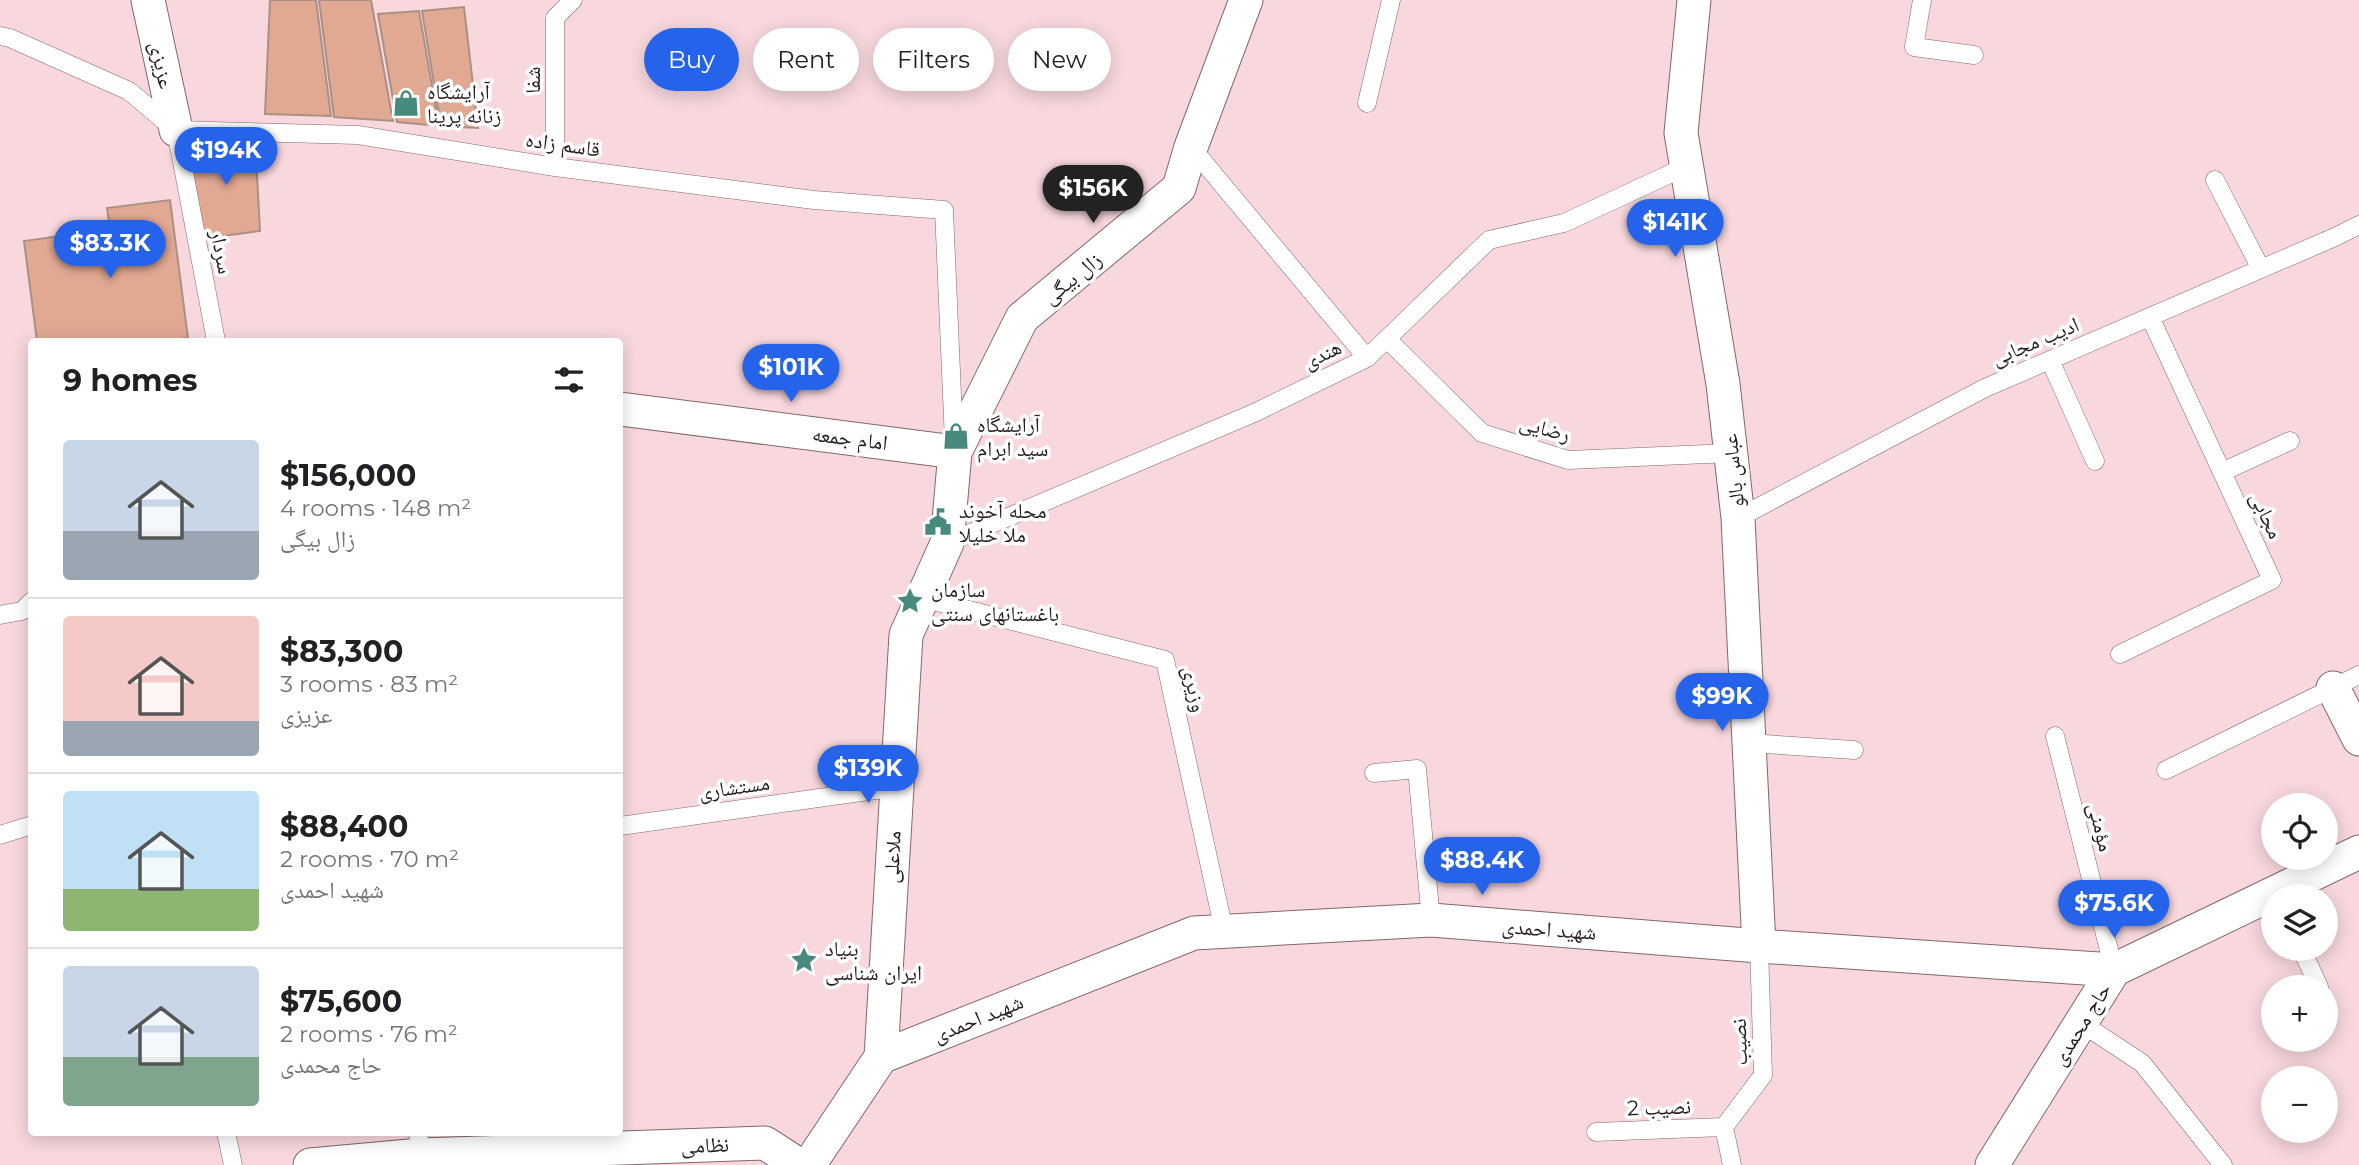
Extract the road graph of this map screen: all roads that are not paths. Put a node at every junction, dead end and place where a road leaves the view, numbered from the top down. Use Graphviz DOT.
graph roads {
  1 [pos="148,0"];
  2 [pos="573,0"];
  3 [pos="1247,0"];
  4 [pos="1391,0"];
  5 [pos="1693,0"];
  6 [pos="1922,0"];
  7 [pos="0,36"];
  8 [pos="1974,55"];
  9 [pos="1367,103"];
  10 [pos="176,130"];
  11 [pos="1191,147"];
  12 [pos="1687,166"];
  13 [pos="555,167"];
  14 [pos="2215,180"];
  15 [pos="2359,225"];
  16 [pos="2261,269"];
  17 [pos="2150,317"];
  18 [pos="215,338"];
  19 [pos="1387,339"];
  20 [pos="1367,358"];
  21 [pos="2050,360"];
  22 [pos="623,409"];
  23 [pos="2290,440"];
  24 [pos="955,452"];
  25 [pos="1731,453"];
  26 [pos="2095,461"];
  27 [pos="2222,472"];
  28 [pos="1738,518"];
  29 [pos="947,543"];
  30 [pos="922,598"];
  31 [pos="28,605"];
  32 [pos="0,615"];
  33 [pos="2120,654"];
  34 [pos="2346,682"];
  35 [pos="2055,736"];
  36 [pos="2359,739"];
  37 [pos="1749,743"];
  38 [pos="1854,750"];
  39 [pos="2166,770"];
  40 [pos="1374,773"];
  41 [pos="897,787"];
  42 [pos="28,826"];
  43 [pos="623,826"];
  44 [pos="0,835"];
  45 [pos="2359,852"];
  46 [pos="2297,884"];
  47 [pos="2261,901"];
  48 [pos="1431,920"];
  49 [pos="1224,931"];
  50 [pos="1759,946"];
  51 [pos="2114,970"];
  52 [pos="2081,1023"];
  53 [pos="881,1057"];
  54 [pos="1724,1127"];
  55 [pos="1596,1132"];
  56 [pos="227,1136"];
  57 [pos="420,1151"];
  58 [pos="233,1165"];
  59 [pos="310,1165"];
  60 [pos="799,1165"];
  61 [pos="809,1165"];
  62 [pos="1732,1165"];
  63 [pos="1992,1165"];
  64 [pos="2223,1165"];
  1 -- 10 [label="street, عزیزی"];
  2 -- 13 [label="lane, شفا"];
  3 -- 11 [label="street, زال بیگی"];
  4 -- 9 [label="lane"];
  5 -- 12 [label="street, عباس بالو"];
  6 -- 8 [label="lane"];
  7 -- 10 [label="lane"];
  10 -- 13 [label="lane, قاسم زاده"];
  10 -- 18 [label="lane, سردار"];
  11 -- 20 [label="lane"];
  11 -- 24 [label="street, زال بیگی"];
  12 -- 19 [label="lane, هندی"];
  12 -- 25 [label="street, عباس بالو"];
  13 -- 24 [label="lane, قاسم زاده"];
  14 -- 16 [label="lane"];
  15 -- 16 [label="lane, ادیب مجابی"];
  16 -- 17 [label="lane, ادیب مجابی"];
  17 -- 21 [label="lane, ادیب مجابی"];
  17 -- 27 [label="lane, مجابی"];
  19 -- 20 [label="lane, هندی"];
  19 -- 25 [label="lane, رضایی"];
  20 -- 29 [label="lane, هندی"];
  21 -- 26 [label="lane"];
  21 -- 28 [label="lane, ادیب مجابی"];
  22 -- 24 [label="street, امام جمعه"];
  23 -- 27 [label="lane"];
  24 -- 29 [label="street, ملاعلی"];
  25 -- 28 [label="street, عباس بالو"];
  27 -- 33 [label="lane, مجابی"];
  28 -- 37 [label="street, عباس بالو"];
  29 -- 30 [label="street, ملاعلی"];
  30 -- 41 [label="street, ملاعلی"];
  30 -- 49 [label="lane, وزیری"];
  31 -- 32 [label="lane"];
  34 -- 36 [label="street"];
  34 -- 39 [label="lane"];
  35 -- 51 [label="lane, مؤمنی"];
  37 -- 38 [label="lane"];
  37 -- 50 [label="street, عباس بالو"];
  40 -- 48 [label="lane"];
  41 -- 43 [label="lane, مستشاری"];
  41 -- 53 [label="street, ملاعلی"];
  42 -- 44 [label="lane"];
  45 -- 46 [label="street, حاج محمدی"];
  47 -- 51 [label="street, حاج محمدی"];
  48 -- 49 [label="street, شهید احمدی"];
  48 -- 50 [label="street, شهید احمدی"];
  49 -- 53 [label="street, شهید احمدی"];
  50 -- 51 [label="street, شهید احمدی"];
  50 -- 54 [label="lane, نصیب"];
  51 -- 52 [label="street, حاج محمدی"];
  52 -- 63 [label="street, حاج محمدی"];
  52 -- 64 [label="lane"];
  53 -- 61 [label="street"];
  54 -- 55 [label="lane, نصیب 2"];
  54 -- 62 [label="lane"];
  56 -- 58 [label="lane"];
  57 -- 59 [label="street, نظامی"];
  57 -- 60 [label="street, نظامی"];
}
